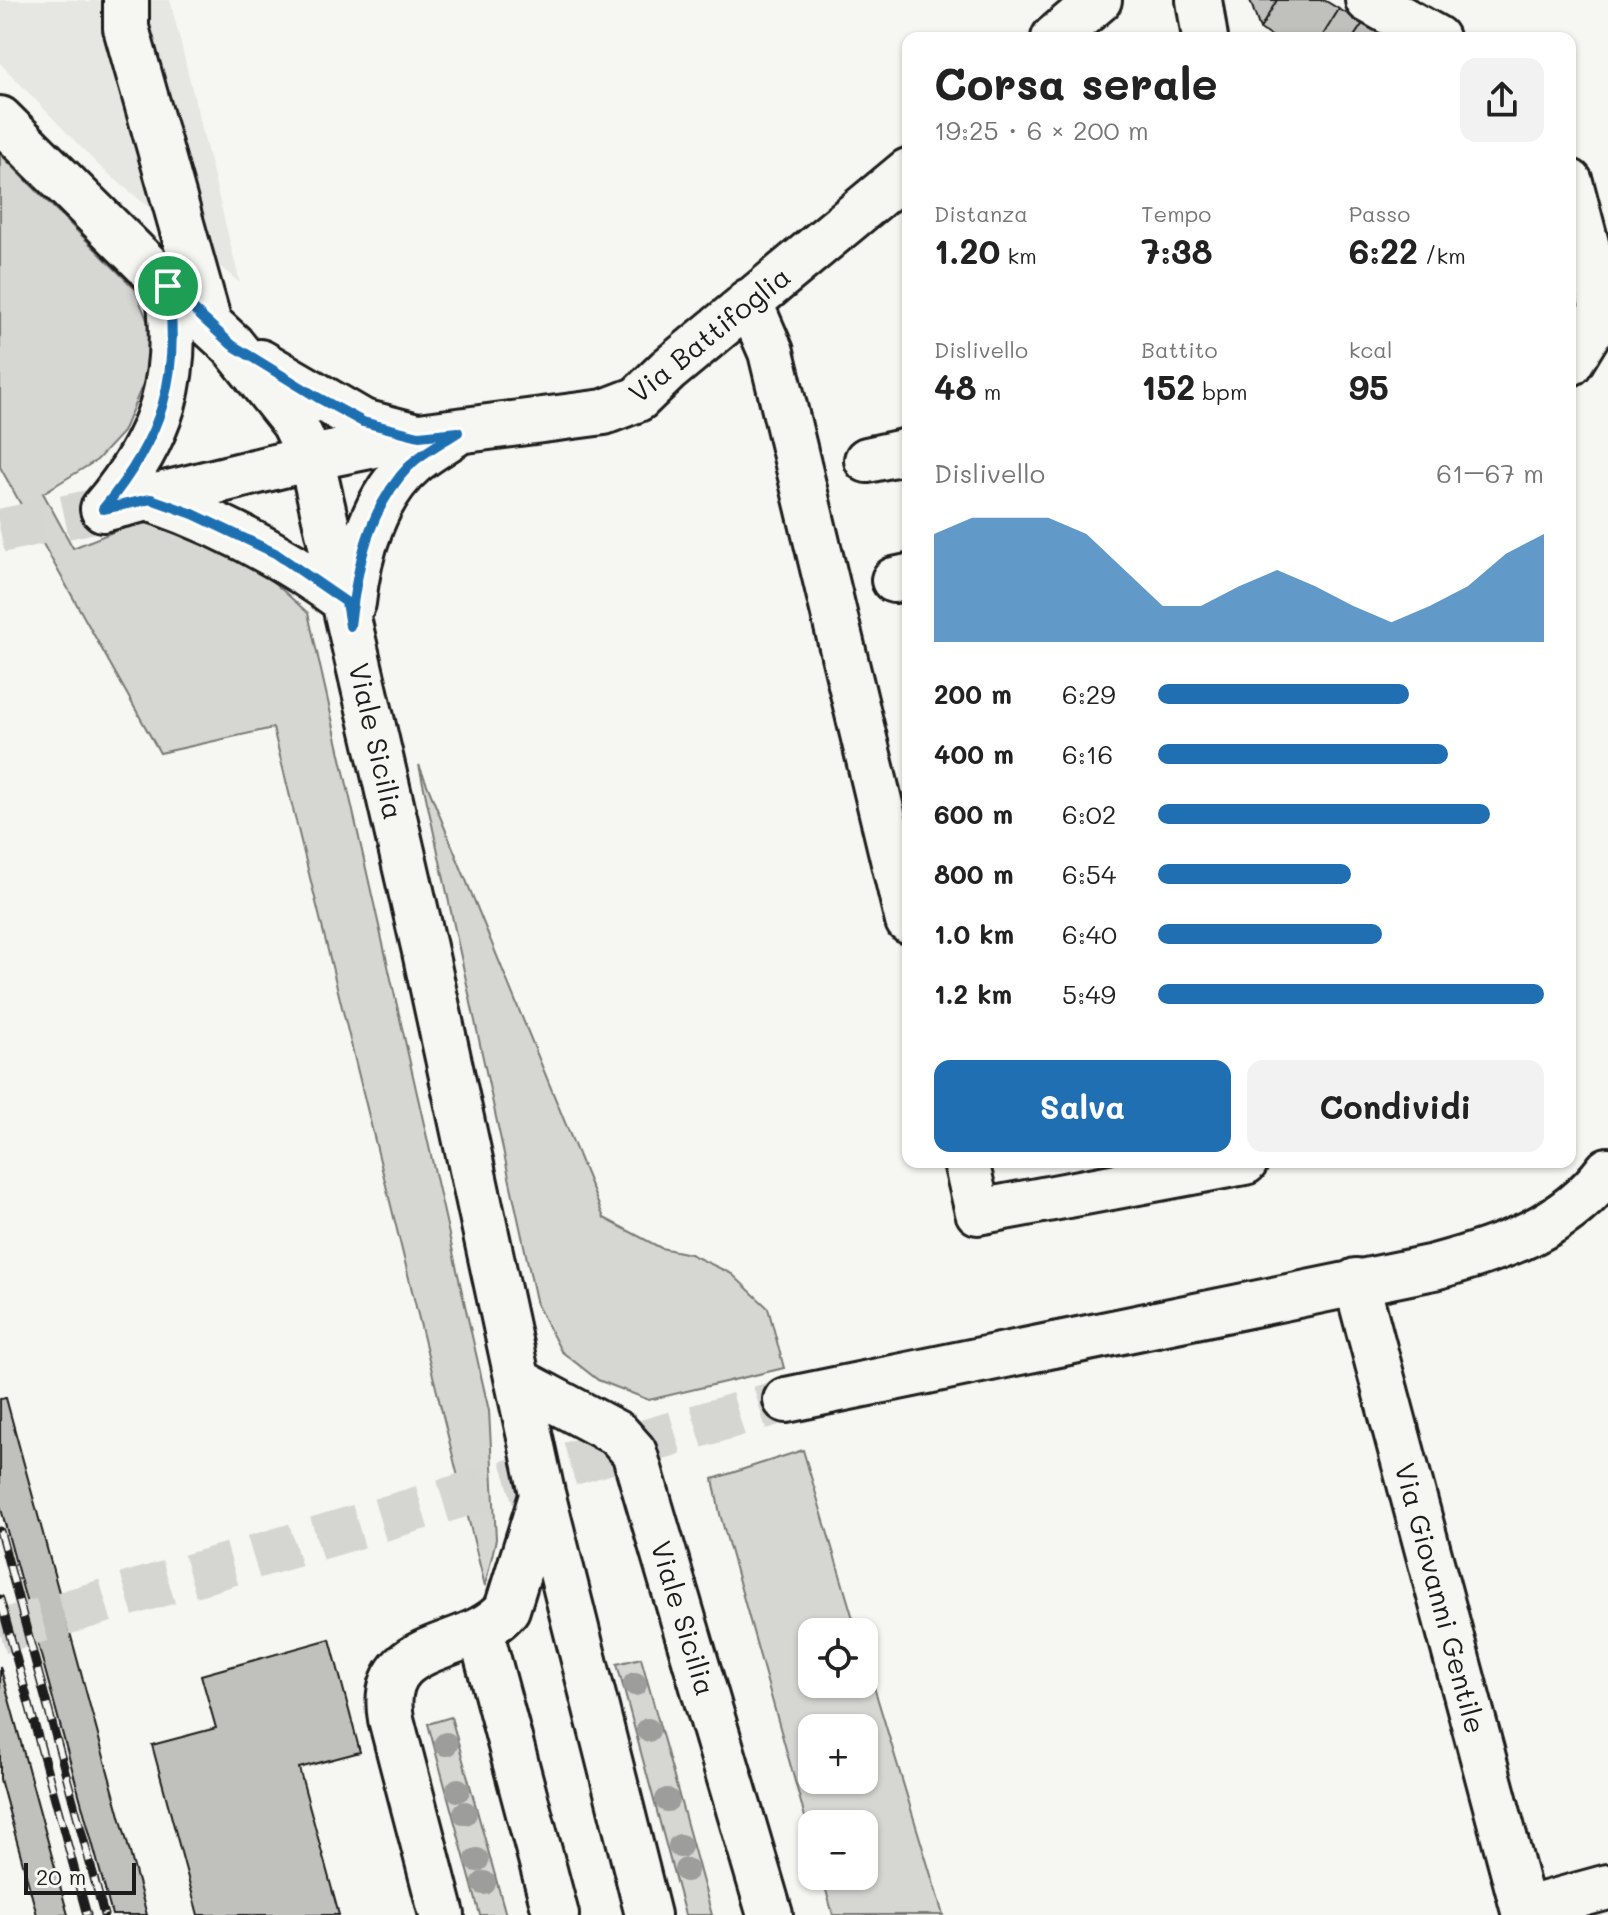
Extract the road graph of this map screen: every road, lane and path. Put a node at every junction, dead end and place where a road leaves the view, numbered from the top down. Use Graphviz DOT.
graph roads {
  1 [pos="126,0"];
  2 [pos="1099,0"];
  3 [pos="1199,0"];
  4 [pos="1368,0"];
  5 [pos="1061,32"];
  6 [pos="1204,32"];
  7 [pos="1425,32"];
  8 [pos="0,119"];
  9 [pos="902,176"];
  10 [pos="1576,214"];
  11 [pos="168,286"];
  12 [pos="749,301"];
  13 [pos="221,334"];
  14 [pos="1576,353"];
  15 [pos="438,434"];
  16 [pos="311,458"];
  17 [pos="151,499"];
  18 [pos="348,614"];
  19 [pos="902,896"];
  20 [pos="967,1168"];
  21 [pos="1213,1168"];
  22 [pos="1608,1170"];
  23 [pos="1356,1281"];
  24 [pos="520,1382"];
  25 [pos="786,1400"];
  26 [pos="542,1493"];
  27 [pos="481,1633"];
  28 [pos="1608,1887"];
  29 [pos="1524,1912"];
  30 [pos="442,1915"];
  31 [pos="556,1915"];
  32 [pos="648,1915"];
  33 [pos="770,1915"];
  1 -- 13 [label="street"];
  2 -- 5 [label="street"];
  3 -- 6 [label="street"];
  4 -- 7 [label="street"];
  8 -- 11 [label="street, Viale Sicilia"];
  9 -- 12 [label="street, Via Battifoglia"];
  10 -- 14 [label="street"];
  11 -- 13 [label="street, Viale Sicilia"];
  11 -- 17 [label="street, Via Battifoglia"];
  12 -- 15 [label="street, Via Battifoglia"];
  12 -- 19 [label="street"];
  13 -- 15 [label="street"];
  13 -- 16 [label="street, Viale Sicilia"];
  15 -- 16 [label="street, Via Battifoglia"];
  15 -- 18 [label="street"];
  16 -- 17 [label="street, Via Battifoglia"];
  16 -- 18 [label="street, Viale Sicilia"];
  17 -- 18 [label="street"];
  18 -- 24 [label="street, Viale Sicilia"];
  20 -- 21 [label="street"];
  22 -- 23 [label="street"];
  23 -- 25 [label="street"];
  23 -- 29 [label="street, Via Giovanni Gentile"];
  24 -- 26 [label="street, Viale Sicilia"];
  24 -- 33 [label="street, Viale Sicilia"];
  26 -- 27 [label="street, Viale Sicilia"];
  26 -- 32 [label="street, Viale Sicilia"];
  27 -- 30 [label="street, Viale Sicilia"];
  27 -- 31 [label="street"];
  28 -- 29 [label="street"];
}
